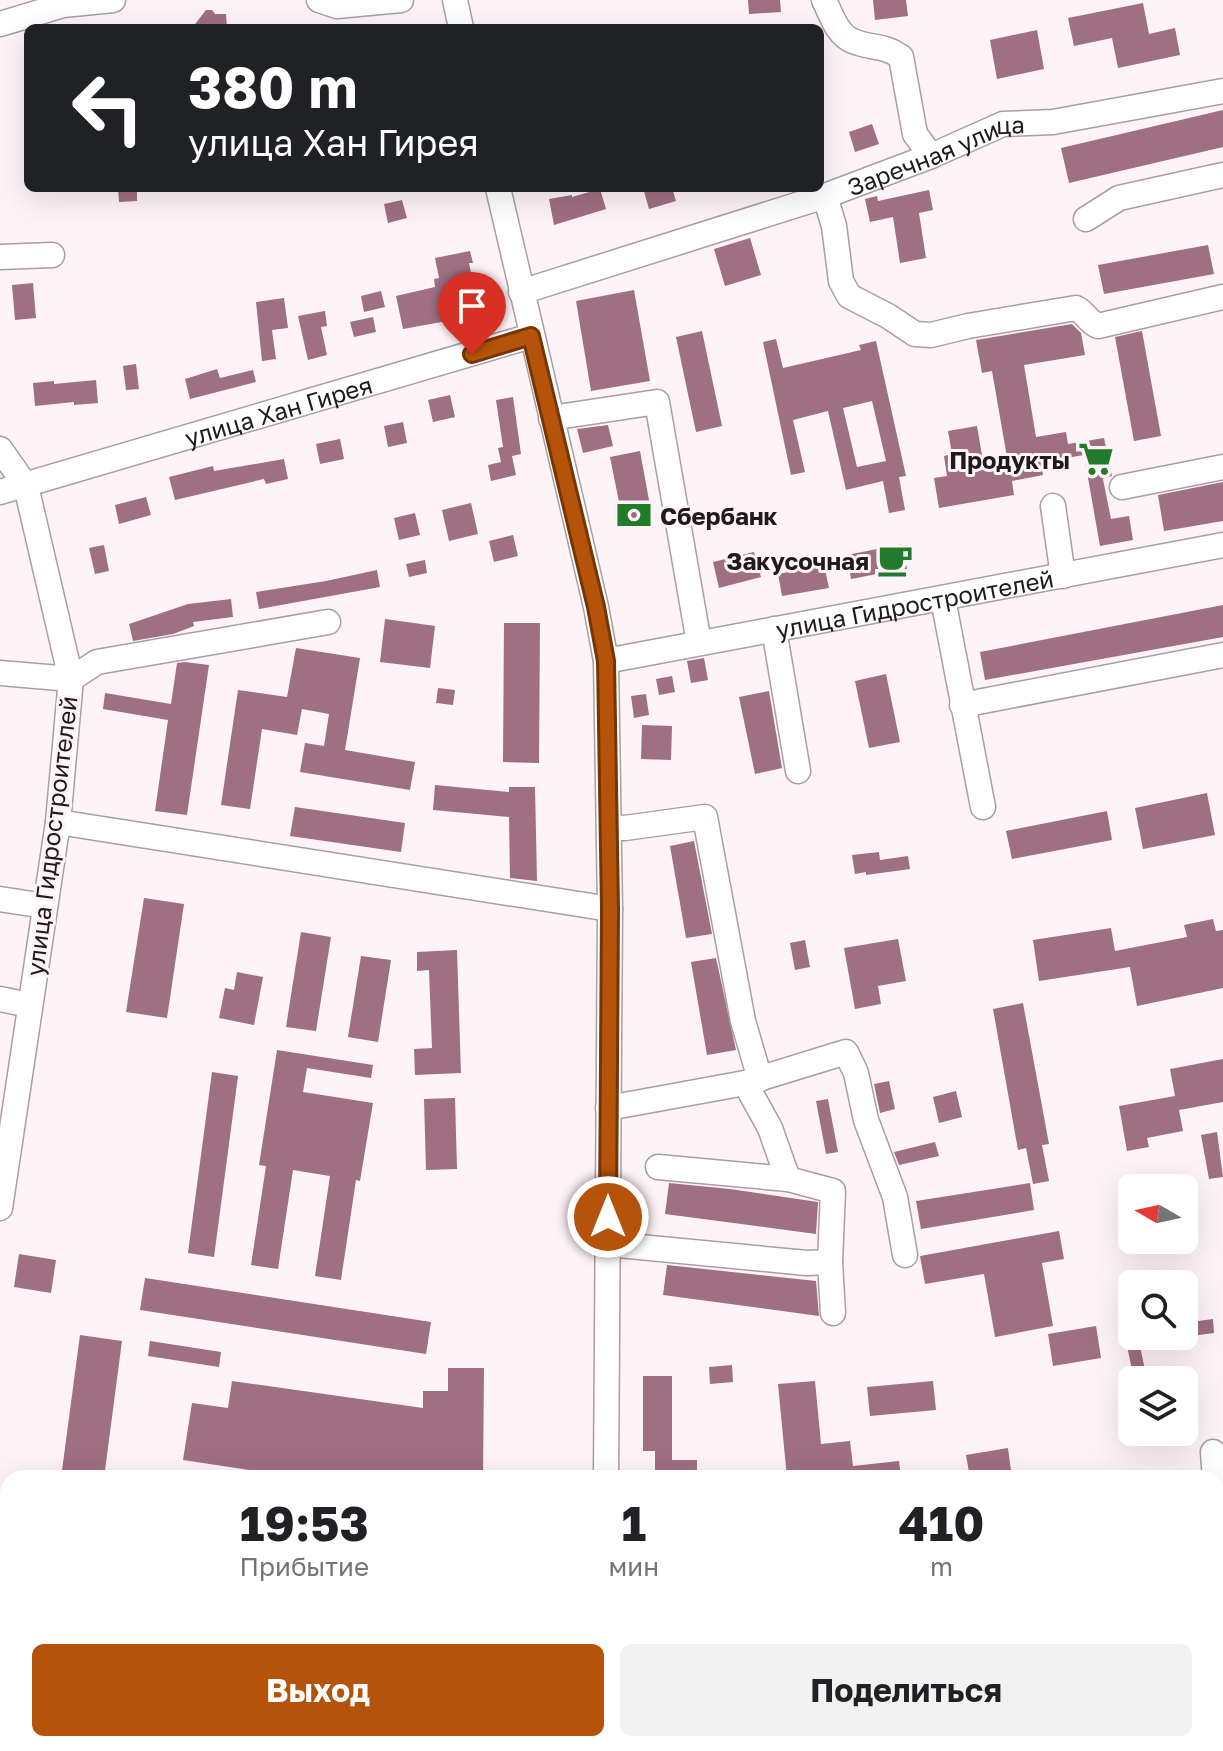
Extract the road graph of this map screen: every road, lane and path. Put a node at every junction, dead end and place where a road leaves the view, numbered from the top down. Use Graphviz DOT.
graph roads {
  1 [pos="113,0"];
  2 [pos="319,0"];
  3 [pos="401,0"];
  4 [pos="455,0"];
  5 [pos="824,0"];
  6 [pos="0,24"];
  7 [pos="460,24"];
  8 [pos="1223,91"];
  9 [pos="931,156"];
  10 [pos="1223,175"];
  11 [pos="499,192"];
  12 [pos="825,196"];
  13 [pos="1086,219"];
  14 [pos="52,255"];
  15 [pos="0,257"];
  16 [pos="521,292"];
  17 [pos="1223,297"];
  18 [pos="531,336"];
  19 [pos="551,418"];
  20 [pos="0,449"];
  21 [pos="1223,467"];
  22 [pos="26,486"];
  23 [pos="1122,487"];
  24 [pos="0,492"];
  25 [pos="1053,506"];
  26 [pos="1223,545"];
  27 [pos="1063,576"];
  28 [pos="943,599"];
  29 [pos="328,622"];
  30 [pos="774,629"];
  31 [pos="699,643"];
  32 [pos="1223,655"];
  33 [pos="606,661"];
  34 [pos="0,673"];
  35 [pos="71,679"];
  36 [pos="962,705"];
  37 [pos="798,771"];
  38 [pos="983,807"];
  39 [pos="58,822"];
  40 [pos="609,827"];
  41 [pos="0,899"];
  42 [pos="45,906"];
  43 [pos="610,909"];
  44 [pos="0,999"];
  45 [pos="29,1005"];
  46 [pos="752,1081"];
  47 [pos="608,1108"];
  48 [pos="658,1167"];
  49 [pos="788,1179"];
  50 [pos="0,1208"];
  51 [pos="608,1244"];
  52 [pos="905,1255"];
  53 [pos="830,1262"];
  54 [pos="833,1313"];
  55 [pos="1213,1452"];
  56 [pos="606,1470"];
  57 [pos="1214,1470"];
  1 -- 6 [label="street"];
  2 -- 3 [label="street"];
  4 -- 7 [label="street"];
  5 -- 9 [label="street"];
  8 -- 9 [label="street, Заречная улица"];
  9 -- 12 [label="street, Заречная улица"];
  10 -- 13 [label="street"];
  11 -- 16 [label="street"];
  12 -- 16 [label="street, Заречная улица"];
  12 -- 17 [label="street"];
  14 -- 15 [label="street"];
  16 -- 18 [label="street"];
  18 -- 19 [label="street"];
  18 -- 22 [label="street, улица Хан Гирея"];
  19 -- 31 [label="street"];
  19 -- 33 [label="street"];
  20 -- 22 [label="street"];
  21 -- 23 [label="street"];
  22 -- 24 [label="street, улица Хан Гирея"];
  22 -- 35 [label="street"];
  25 -- 27 [label="street"];
  26 -- 27 [label="street, улица Гидростроителей"];
  27 -- 28 [label="street, улица Гидростроителей"];
  28 -- 30 [label="street, улица Гидростроителей"];
  28 -- 36 [label="street"];
  29 -- 35 [label="street, улица Гидростроителей"];
  30 -- 31 [label="street, улица Гидростроителей"];
  30 -- 37 [label="street"];
  31 -- 33 [label="street, улица Гидростроителей"];
  32 -- 36 [label="street"];
  33 -- 40 [label="street"];
  34 -- 35 [label="street"];
  35 -- 39 [label="street, улица Гидростроителей"];
  36 -- 38 [label="street"];
  39 -- 42 [label="street, улица Гидростроителей"];
  39 -- 43 [label="street"];
  40 -- 43 [label="street"];
  40 -- 46 [label="street"];
  41 -- 42 [label="street"];
  42 -- 45 [label="street, улица Гидростроителей"];
  43 -- 47 [label="street"];
  44 -- 45 [label="street"];
  45 -- 50 [label="street, улица Гидростроителей"];
  46 -- 47 [label="street"];
  46 -- 49 [label="street"];
  46 -- 52 [label="street"];
  47 -- 51 [label="street"];
  48 -- 49 [label="street"];
  49 -- 53 [label="street"];
  51 -- 53 [label="street"];
  51 -- 56 [label="street"];
  53 -- 54 [label="street"];
  55 -- 57 [label="street"];
}
